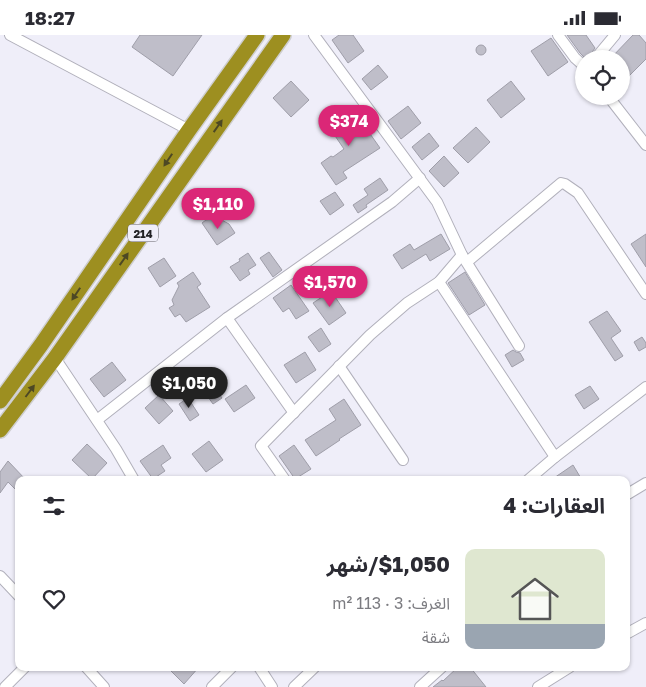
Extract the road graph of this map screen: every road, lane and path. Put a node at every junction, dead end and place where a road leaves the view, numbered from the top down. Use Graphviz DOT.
graph roads {
  1 [pos="10,35"];
  2 [pos="257,35"];
  3 [pos="282,35"];
  4 [pos="314,35"];
  5 [pos="558,35"];
  6 [pos="615,35"];
  7 [pos="602,50"];
  8 [pos="575,58"];
  9 [pos="616,105"];
  10 [pos="188,130"];
  11 [pos="645,140"];
  12 [pos="420,178"];
  13 [pos="465,259"];
  14 [pos="439,282"];
  15 [pos="646,295"];
  16 [pos="227,318"];
  17 [pos="519,346"];
  18 [pos="55,358"];
  19 [pos="339,366"];
  20 [pos="646,387"];
  21 [pos="0,401"];
  22 [pos="294,413"];
  23 [pos="97,420"];
  24 [pos="0,430"];
  25 [pos="555,457"];
  26 [pos="403,460"];
  27 [pos="132,476"];
  28 [pos="282,476"];
  29 [pos="533,476"];
  30 [pos="646,483"];
  31 [pos="630,493"];
  32 [pos="0,576"];
  33 [pos="15,592"];
  34 [pos="646,623"];
  35 [pos="630,632"];
  36 [pos="22,671"];
  37 [pos="90,671"];
  38 [pos="228,671"];
  39 [pos="262,671"];
  40 [pos="311,671"];
  41 [pos="438,671"];
  42 [pos="564,671"];
  43 [pos="4,687"];
  44 [pos="104,687"];
  45 [pos="212,687"];
  46 [pos="272,687"];
  47 [pos="294,687"];
  48 [pos="420,687"];
  49 [pos="538,687"];
  1 -- 10 [label="street"];
  2 -- 10 [label="highway, 214"];
  18 -- 3 [label="highway, 214, one-way"];
  4 -- 12 [label="street"];
  5 -- 8 [label="street"];
  6 -- 7 [label="street"];
  9 -- 11 [label="street"];
  10 -- 21 [label="highway, 214, one-way"];
  12 -- 13 [label="street"];
  12 -- 16 [label="street"];
  13 -- 14 [label="street"];
  13 -- 15 [label="street"];
  13 -- 17 [label="street"];
  14 -- 19 [label="street"];
  14 -- 25 [label="street"];
  16 -- 22 [label="street"];
  16 -- 23 [label="street"];
  18 -- 23 [label="street"];
  24 -- 18 [label="highway, 214, one-way"];
  19 -- 22 [label="street"];
  19 -- 26 [label="street"];
  20 -- 25 [label="street"];
  22 -- 28 [label="street"];
  23 -- 27 [label="street"];
  25 -- 29 [label="street"];
  30 -- 31 [label="street"];
  32 -- 33 [label="street"];
  34 -- 35 [label="street"];
  36 -- 43 [label="street"];
  37 -- 44 [label="street"];
  38 -- 45 [label="street"];
  39 -- 46 [label="street"];
  40 -- 47 [label="street"];
  41 -- 48 [label="street"];
  42 -- 49 [label="street"];
}
